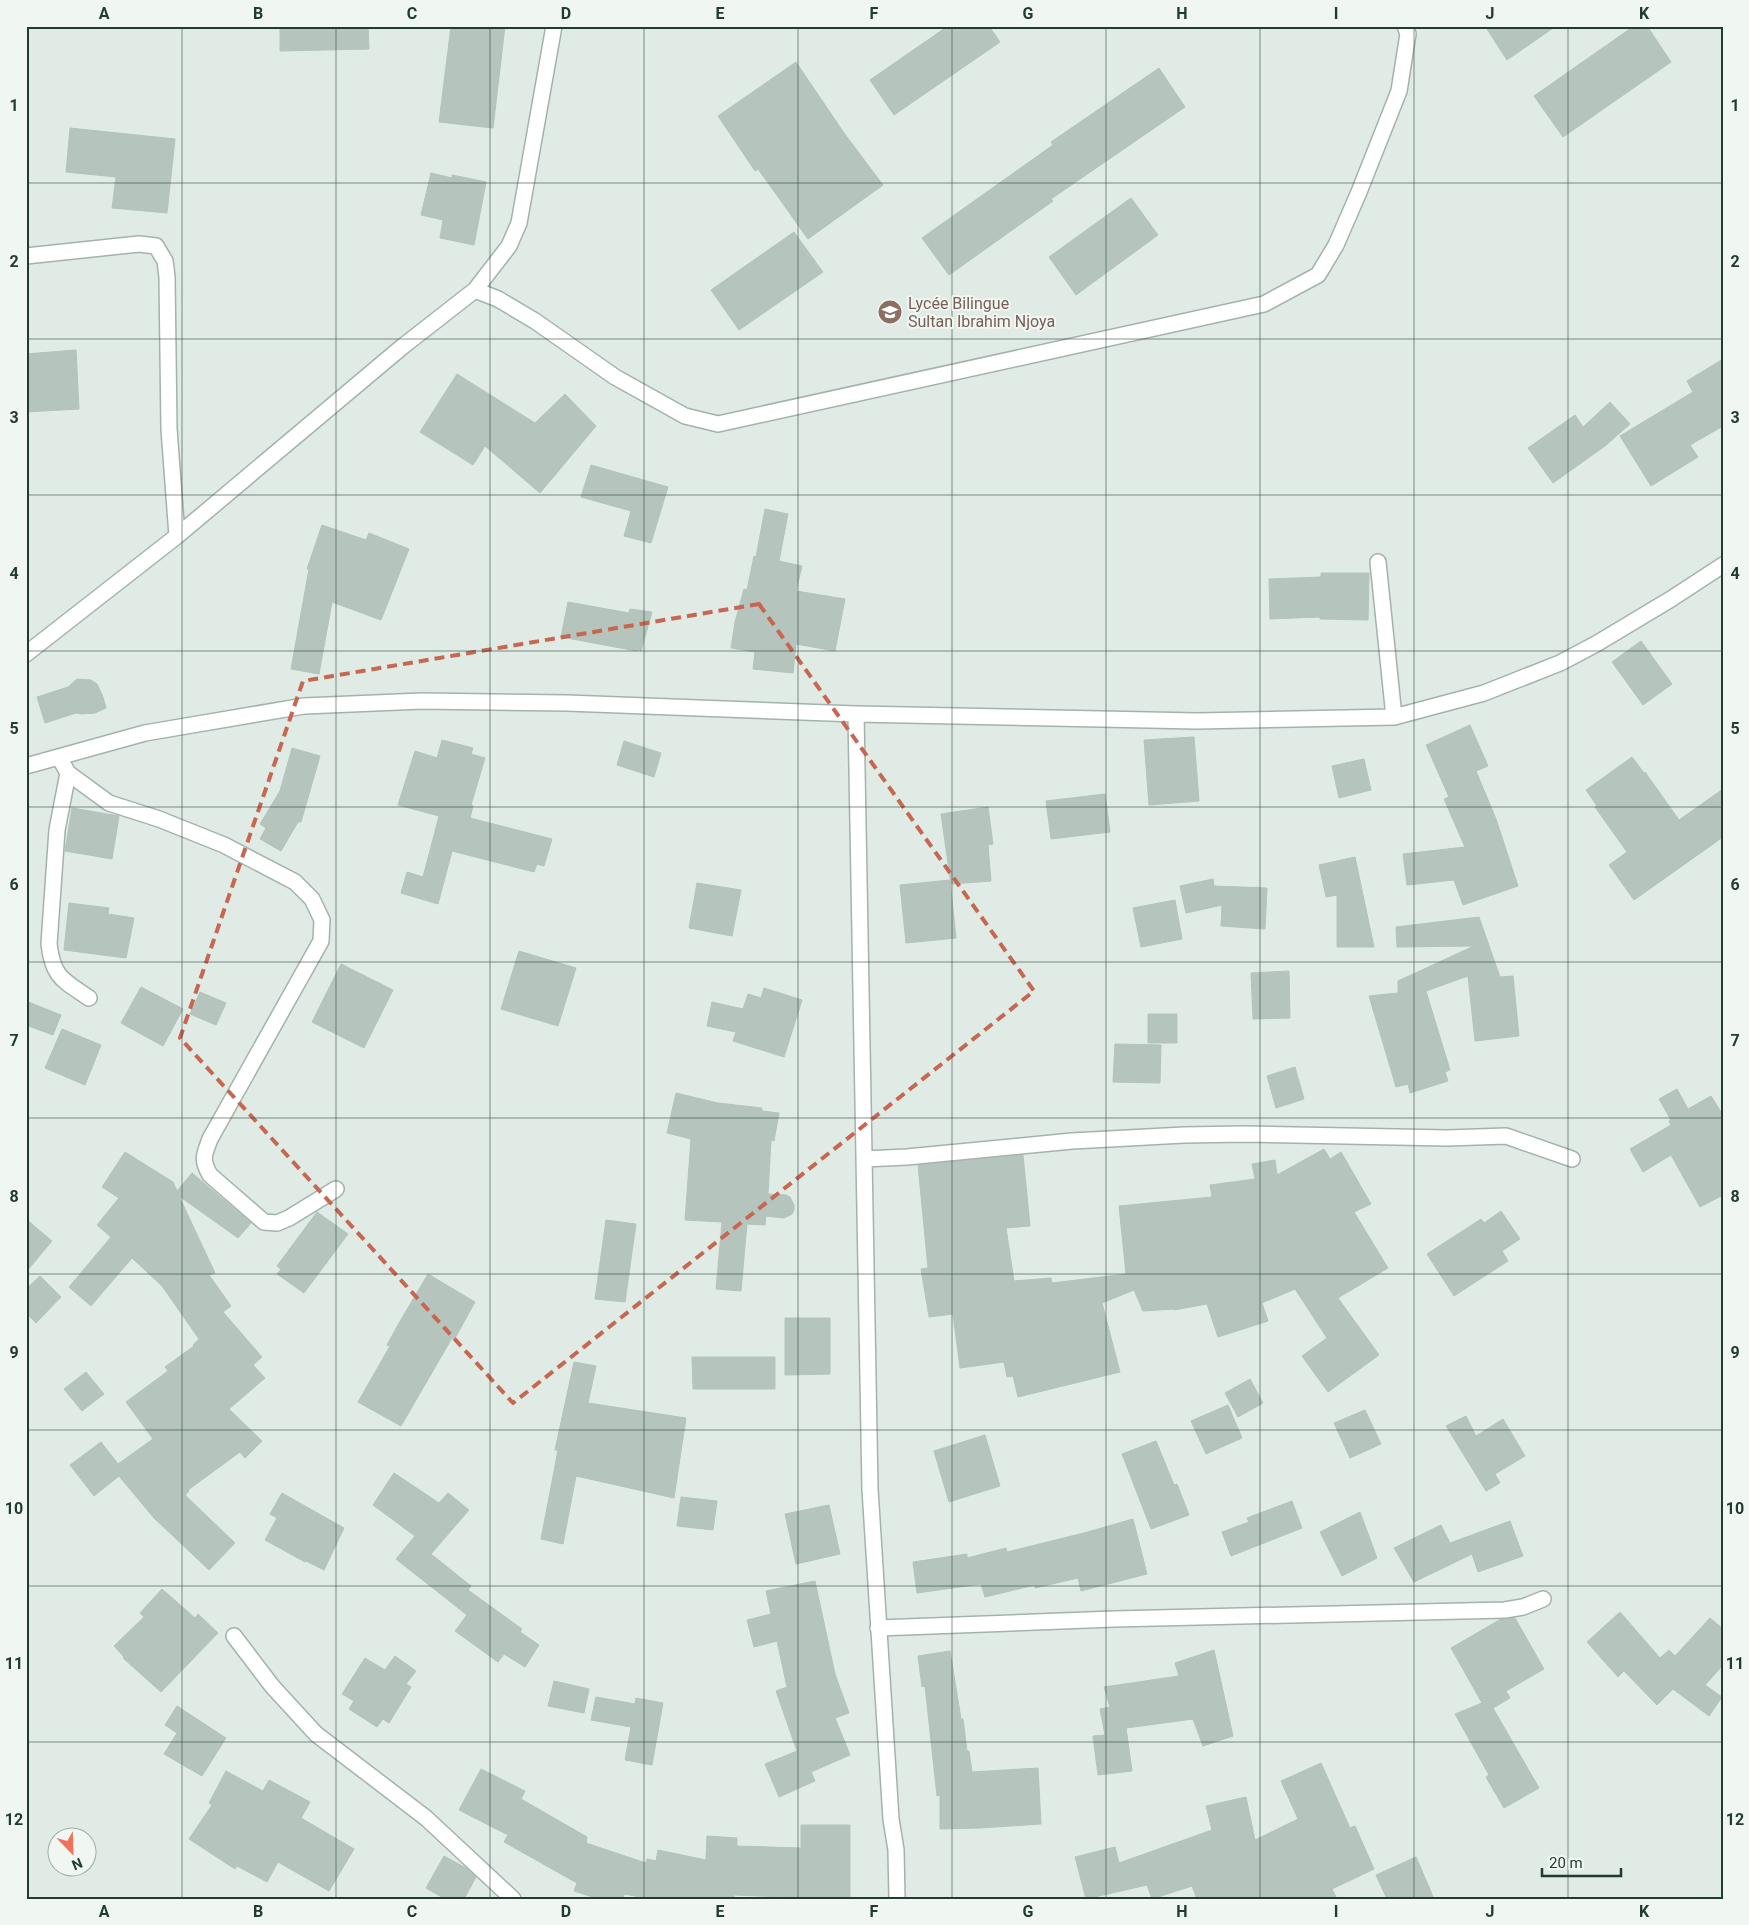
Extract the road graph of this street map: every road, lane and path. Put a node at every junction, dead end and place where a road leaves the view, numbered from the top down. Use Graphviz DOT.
graph roads {
  1 [pos="554,26"];
  2 [pos="1406,26"];
  3 [pos="26,256"];
  4 [pos="475,290"];
  5 [pos="177,536"];
  6 [pos="1378,562"];
  7 [pos="1723,565"];
  8 [pos="26,654"];
  9 [pos="856,714"];
  10 [pos="1394,716"];
  11 [pos="59,757"];
  12 [pos="26,766"];
  13 [pos="68,773"];
  14 [pos="89,998"];
  15 [pos="864,1159"];
  16 [pos="1572,1159"];
  17 [pos="336,1189"];
  18 [pos="1543,1599"];
  19 [pos="878,1628"];
  20 [pos="234,1636"];
  21 [pos="513,1899"];
  22 [pos="897,1899"];
  1 -- 4 [label="street"];
  2 -- 4 [label="street"];
  3 -- 5 [label="street"];
  4 -- 5 [label="street"];
  5 -- 8 [label="street"];
  6 -- 10 [label="street"];
  7 -- 10 [label="street"];
  9 -- 10 [label="street"];
  9 -- 11 [label="street"];
  9 -- 15 [label="street"];
  11 -- 12 [label="street"];
  11 -- 13 [label="street"];
  13 -- 14 [label="street"];
  13 -- 17 [label="street"];
  15 -- 16 [label="street"];
  15 -- 19 [label="street"];
  18 -- 19 [label="street"];
  19 -- 22 [label="street"];
  20 -- 21 [label="street"];
}
